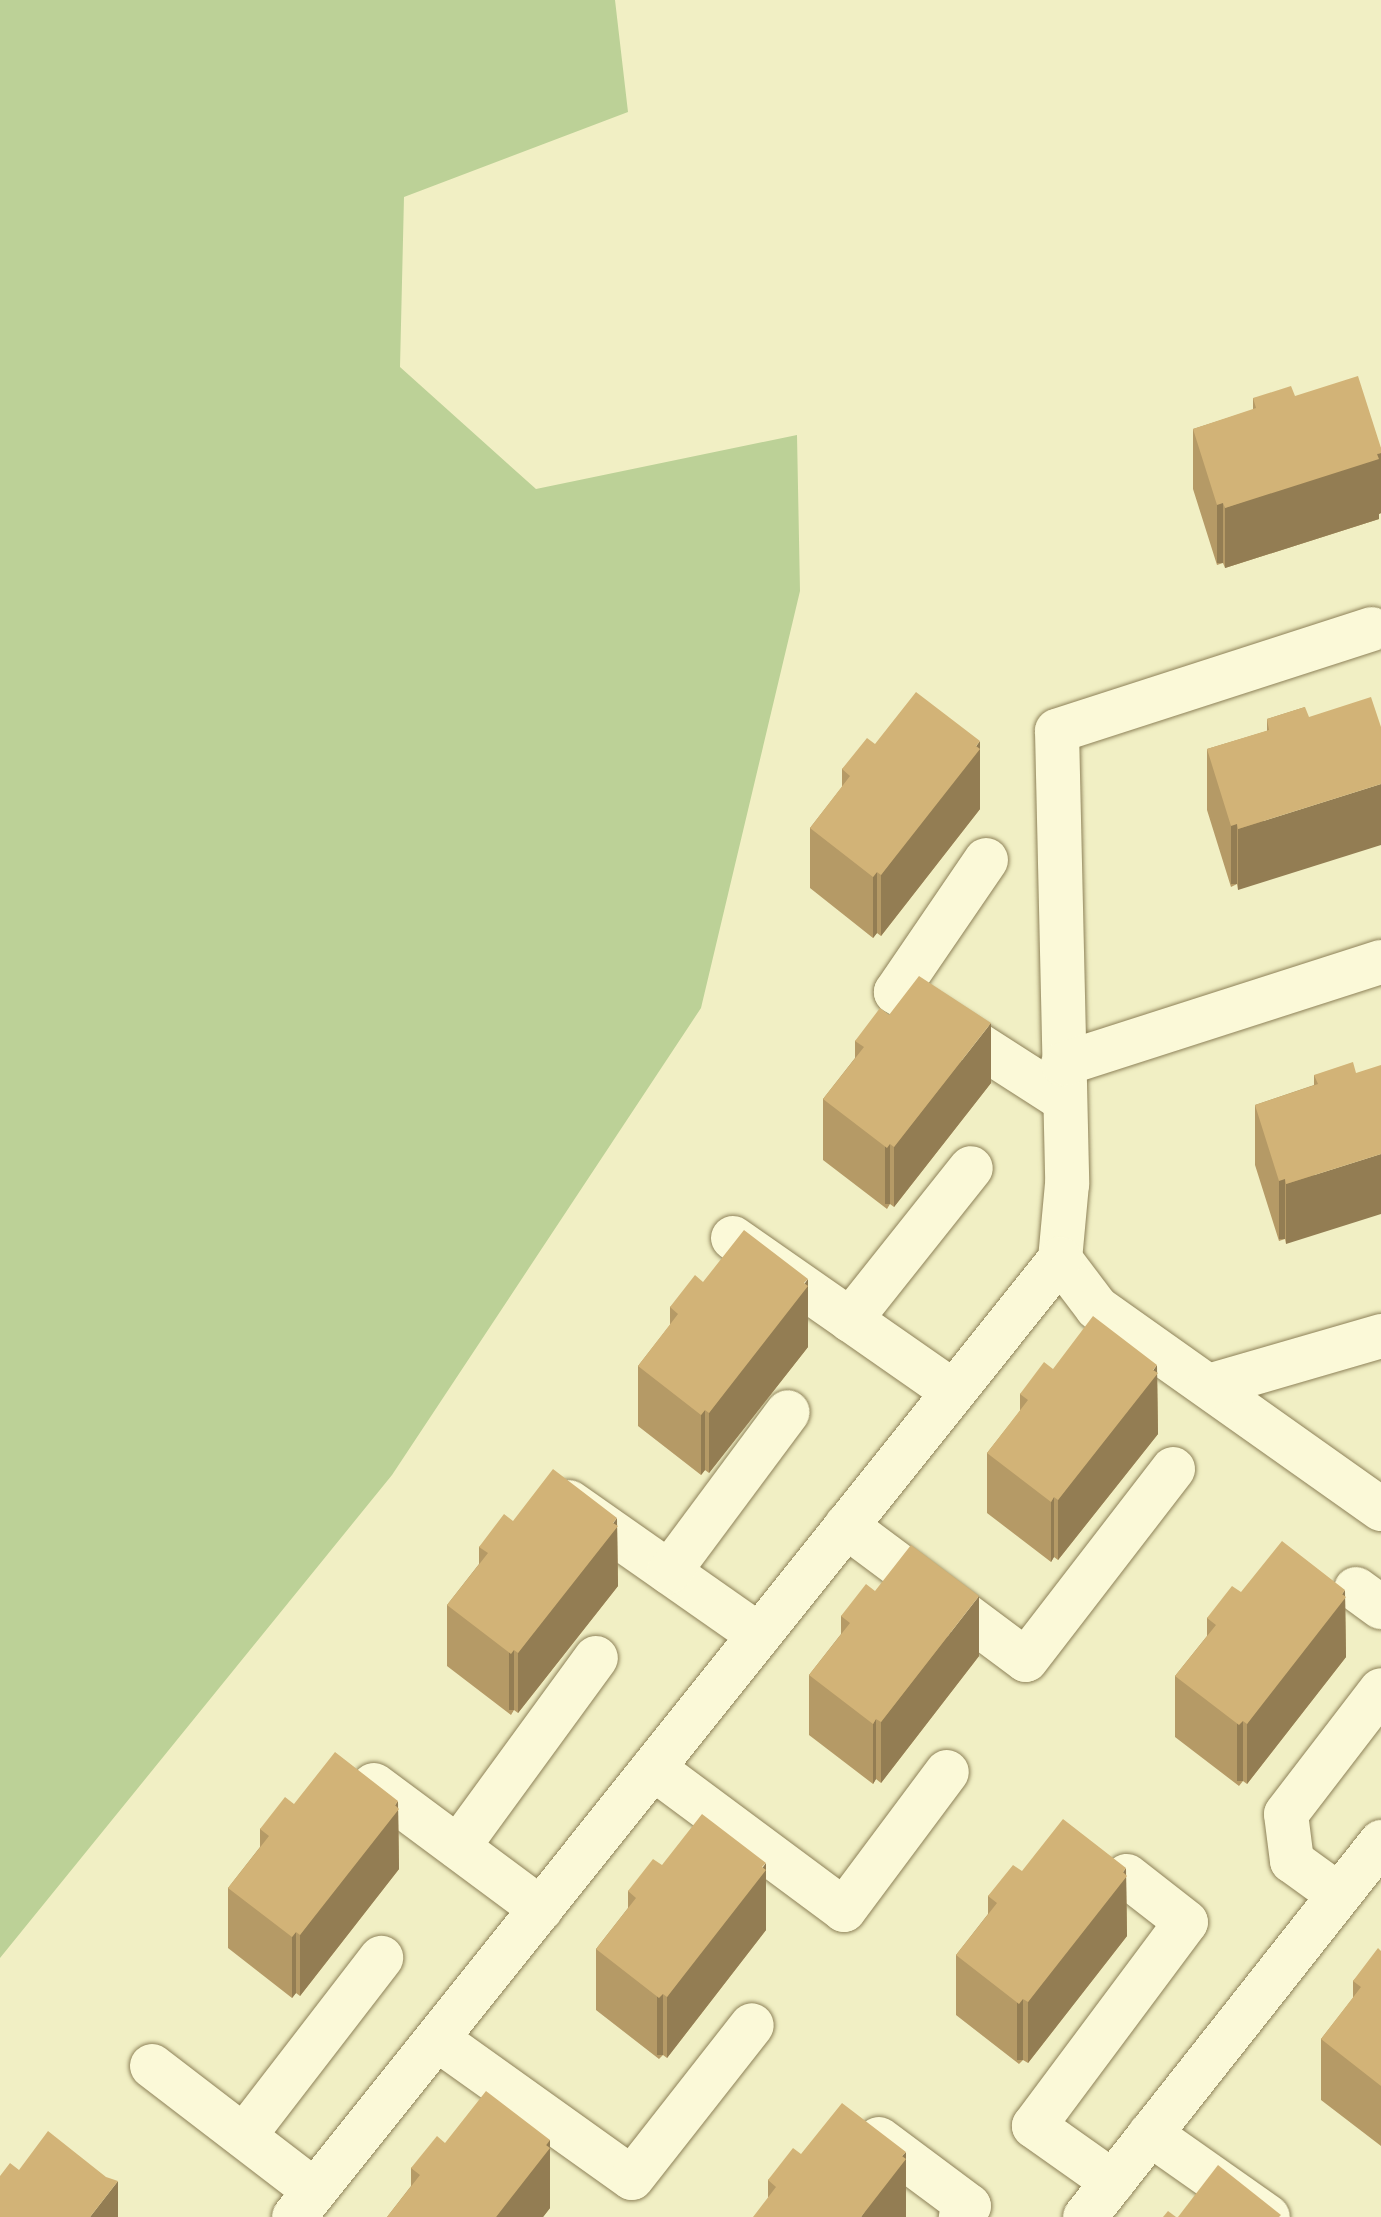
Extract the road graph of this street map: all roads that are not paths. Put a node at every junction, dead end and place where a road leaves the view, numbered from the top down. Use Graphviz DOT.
graph roads {
  1 [pos="1372,629"];
  2 [pos="986,860"];
  3 [pos="1381,962"];
  4 [pos="1064,1082"];
  5 [pos="971,1168"];
  6 [pos="733,1238"];
  7 [pos="1060,1259"];
  8 [pos="850,1320"];
  9 [pos="1381,1336"];
  10 [pos="1209,1386"];
  11 [pos="954,1392"];
  12 [pos="788,1412"];
  13 [pos="1173,1469"];
  14 [pos="560,1496"];
  15 [pos="1381,1509"];
  16 [pos="846,1526"];
  17 [pos="669,1572"];
  18 [pos="759,1635"];
  19 [pos="596,1658"];
  20 [pos="1381,1690"];
  21 [pos="653,1768"];
  22 [pos="947,1772"];
  23 [pos="374,1785"];
  24 [pos="458,1847"];
  25 [pos="1377,1856"];
  26 [pos="1127,1876"];
  27 [pos="1339,1895"];
  28 [pos="541,1909"];
  29 [pos="381,1958"];
  30 [pos="752,2025"];
  31 [pos="437,2039"];
  32 [pos="152,2066"];
  33 [pos="1150,2134"];
  34 [pos="244,2136"];
  35 [pos="879,2139"];
  36 [pos="1113,2182"];
  37 [pos="304,2204"];
  38 [pos="961,2217"];
  39 [pos="1085,2217"];
  40 [pos="1268,2217"];
  1 -- 4 [label="lane"];
  2 -- 4 [label="lane"];
  3 -- 4 [label="lane"];
  4 -- 7 [label="lane"];
  5 -- 8 [label="lane"];
  6 -- 8 [label="lane"];
  7 -- 10 [label="lane"];
  7 -- 11 [label="lane"];
  8 -- 11 [label="lane"];
  9 -- 10 [label="lane"];
  10 -- 15 [label="lane"];
  11 -- 16 [label="lane"];
  12 -- 17 [label="lane"];
  13 -- 16 [label="lane"];
  14 -- 17 [label="lane"];
  16 -- 18 [label="lane"];
  17 -- 18 [label="lane"];
  18 -- 21 [label="lane"];
  19 -- 24 [label="lane"];
  20 -- 27 [label="lane"];
  21 -- 22 [label="lane"];
  21 -- 28 [label="lane"];
  23 -- 24 [label="lane"];
  24 -- 28 [label="lane"];
  25 -- 27 [label="lane"];
  26 -- 36 [label="lane"];
  27 -- 33 [label="lane"];
  28 -- 31 [label="lane"];
  29 -- 34 [label="lane"];
  30 -- 31 [label="lane"];
  31 -- 37 [label="lane"];
  32 -- 34 [label="lane"];
  33 -- 36 [label="lane"];
  33 -- 40 [label="lane"];
  34 -- 37 [label="lane"];
  35 -- 38 [label="lane"];
  36 -- 39 [label="lane"];
}
